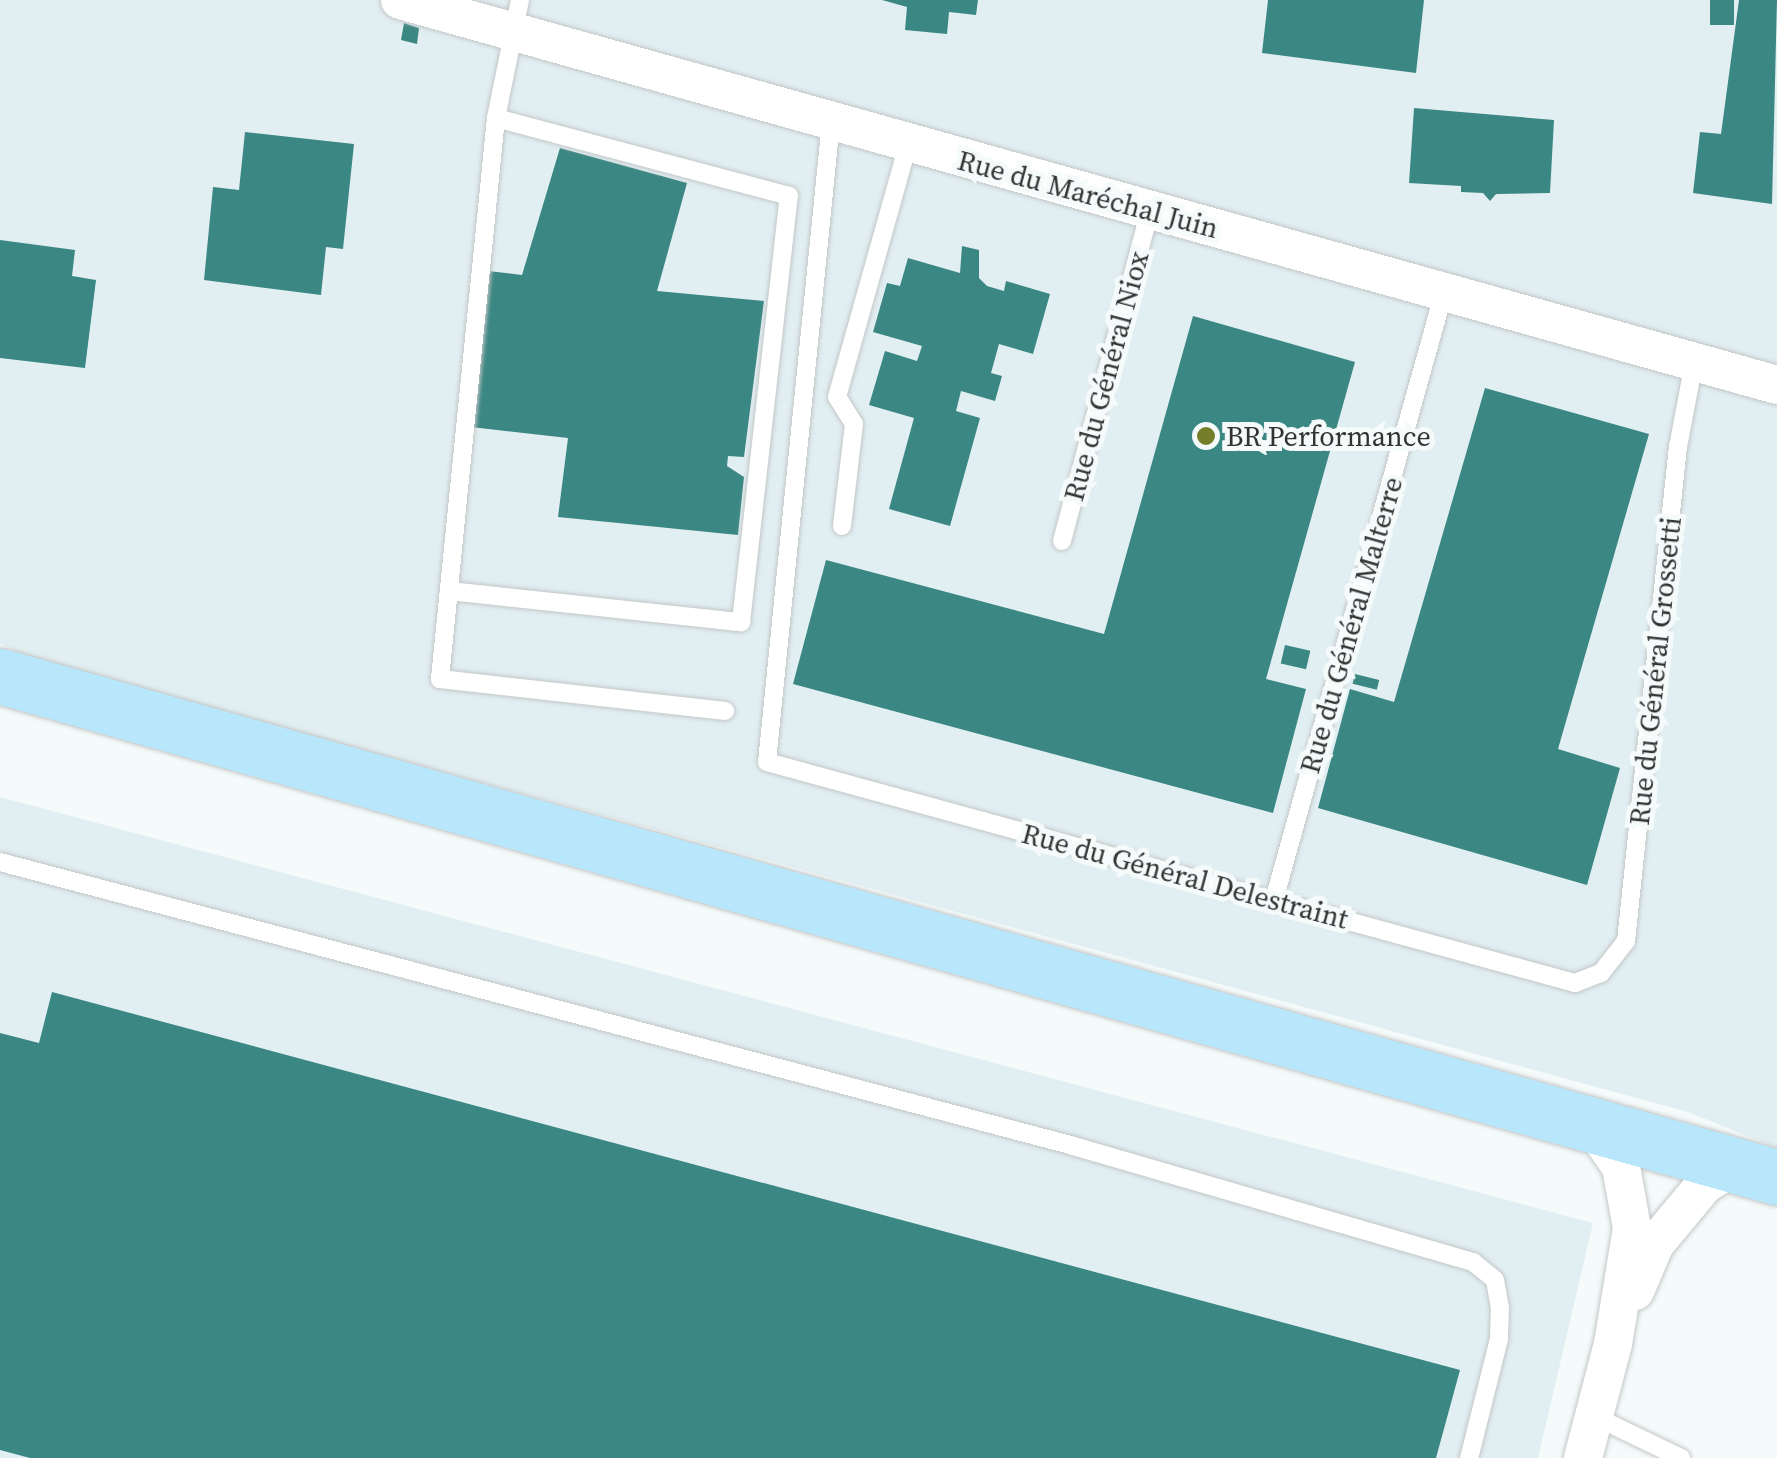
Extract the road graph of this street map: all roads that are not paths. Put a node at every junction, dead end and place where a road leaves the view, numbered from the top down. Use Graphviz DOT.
graph roads {
  1 [pos="400,0"];
  2 [pos="517,17"];
  3 [pos="496,118"];
  4 [pos="831,122"];
  5 [pos="908,144"];
  6 [pos="1150,211"];
  7 [pos="1444,292"];
  8 [pos="1694,362"];
  9 [pos="1777,385"];
  10 [pos="842,526"];
  11 [pos="1062,542"];
  12 [pos="449,591"];
  13 [pos="8,677"];
  14 [pos="725,711"];
  15 [pos="0,862"];
  16 [pos="1274,900"];
  17 [pos="1601,973"];
  18 [pos="1590,1122"];
  19 [pos="1757,1171"];
  20 [pos="1613,1344"];
  21 [pos="1594,1416"];
  22 [pos="1469,1458"];
  23 [pos="1584,1458"];
  24 [pos="1682,1458"];
  1 -- 2 [label="street, Rue du Maréchal Juin"];
  2 -- 3 [label="lane"];
  2 -- 4 [label="street, Rue du Maréchal Juin"];
  3 -- 12 [label="lane"];
  3 -- 12 [label="lane"];
  4 -- 5 [label="street, Rue du Maréchal Juin"];
  4 -- 16 [label="lane, Rue du Général Delestraint"];
  5 -- 6 [label="street, Rue du Maréchal Juin"];
  5 -- 10 [label="lane"];
  6 -- 7 [label="street, Rue du Maréchal Juin"];
  6 -- 11 [label="lane, Rue du Général Niox"];
  7 -- 8 [label="street, Rue du Maréchal Juin"];
  7 -- 16 [label="lane, Rue du Général Malterre"];
  8 -- 9 [label="street, Rue du Maréchal Juin"];
  8 -- 17 [label="lane, Rue du Général Grossetti"];
  12 -- 14 [label="lane"];
  13 -- 18 [label="main road"];
  15 -- 22 [label="lane"];
  16 -- 17 [label="lane, Rue du Général Delestraint"];
  18 -- 19 [label="main road"];
  18 -- 20 [label="street"];
  19 -- 20 [label="street"];
  20 -- 21 [label="street"];
  21 -- 23 [label="street"];
  21 -- 24 [label="lane"];
}
